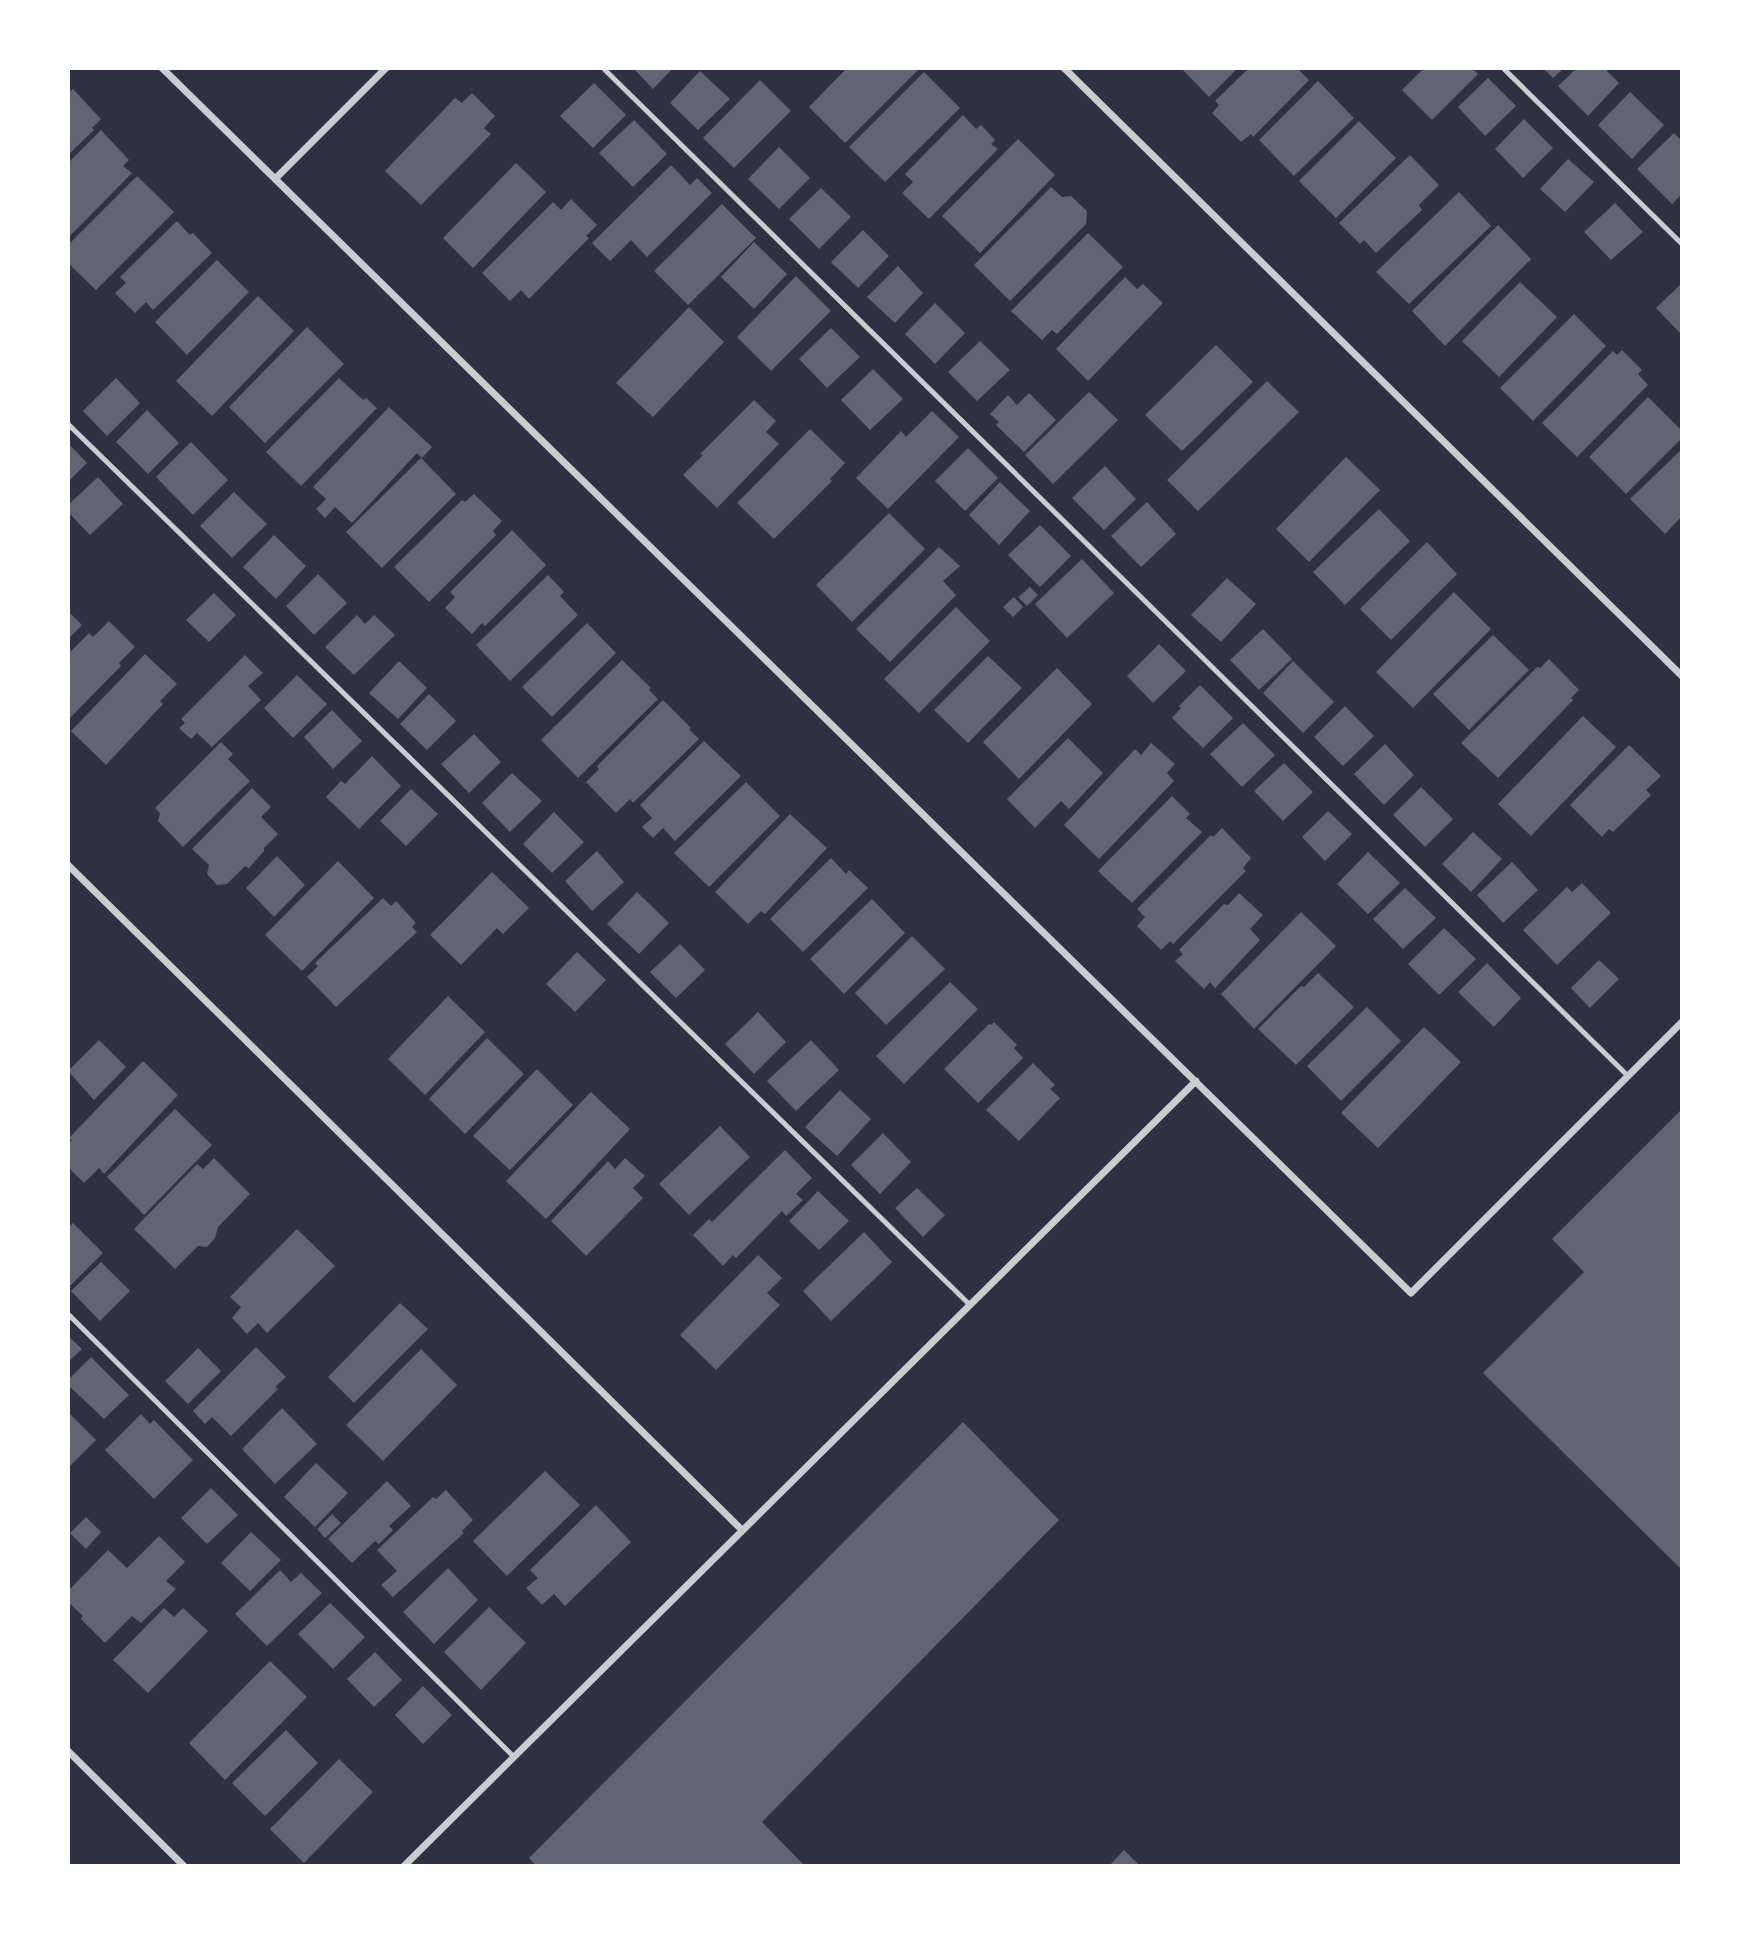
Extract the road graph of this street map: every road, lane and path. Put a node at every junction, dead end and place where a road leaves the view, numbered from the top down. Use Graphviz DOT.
graph roads {
  1 [pos="162,68"];
  2 [pos="386,68"];
  3 [pos="603,68"];
  4 [pos="1064,68"];
  5 [pos="1503,68"];
  6 [pos="275,179"];
  7 [pos="1682,244"];
  8 [pos="68,424"];
  9 [pos="1682,676"];
  10 [pos="68,865"];
  11 [pos="1682,1022"];
  12 [pos="1628,1076"];
  13 [pos="1196,1081"];
  14 [pos="970,1305"];
  15 [pos="68,1314"];
  16 [pos="742,1530"];
  17 [pos="68,1751"];
  18 [pos="514,1757"];
  19 [pos="184,1866"];
  20 [pos="404,1866"];
  1 -- 6 [label="street"];
  2 -- 6 [label="street"];
  3 -- 12 [label="lane"];
  4 -- 9 [label="street"];
  5 -- 7 [label="lane"];
  6 -- 13 [label="street"];
  8 -- 14 [label="lane"];
  10 -- 16 [label="street"];
  11 -- 12 [label="street"];
  12 -- 13 [label="street"];
  13 -- 14 [label="street"];
  14 -- 16 [label="street"];
  15 -- 18 [label="lane"];
  16 -- 18 [label="street"];
  17 -- 19 [label="street"];
  18 -- 20 [label="street"];
}
